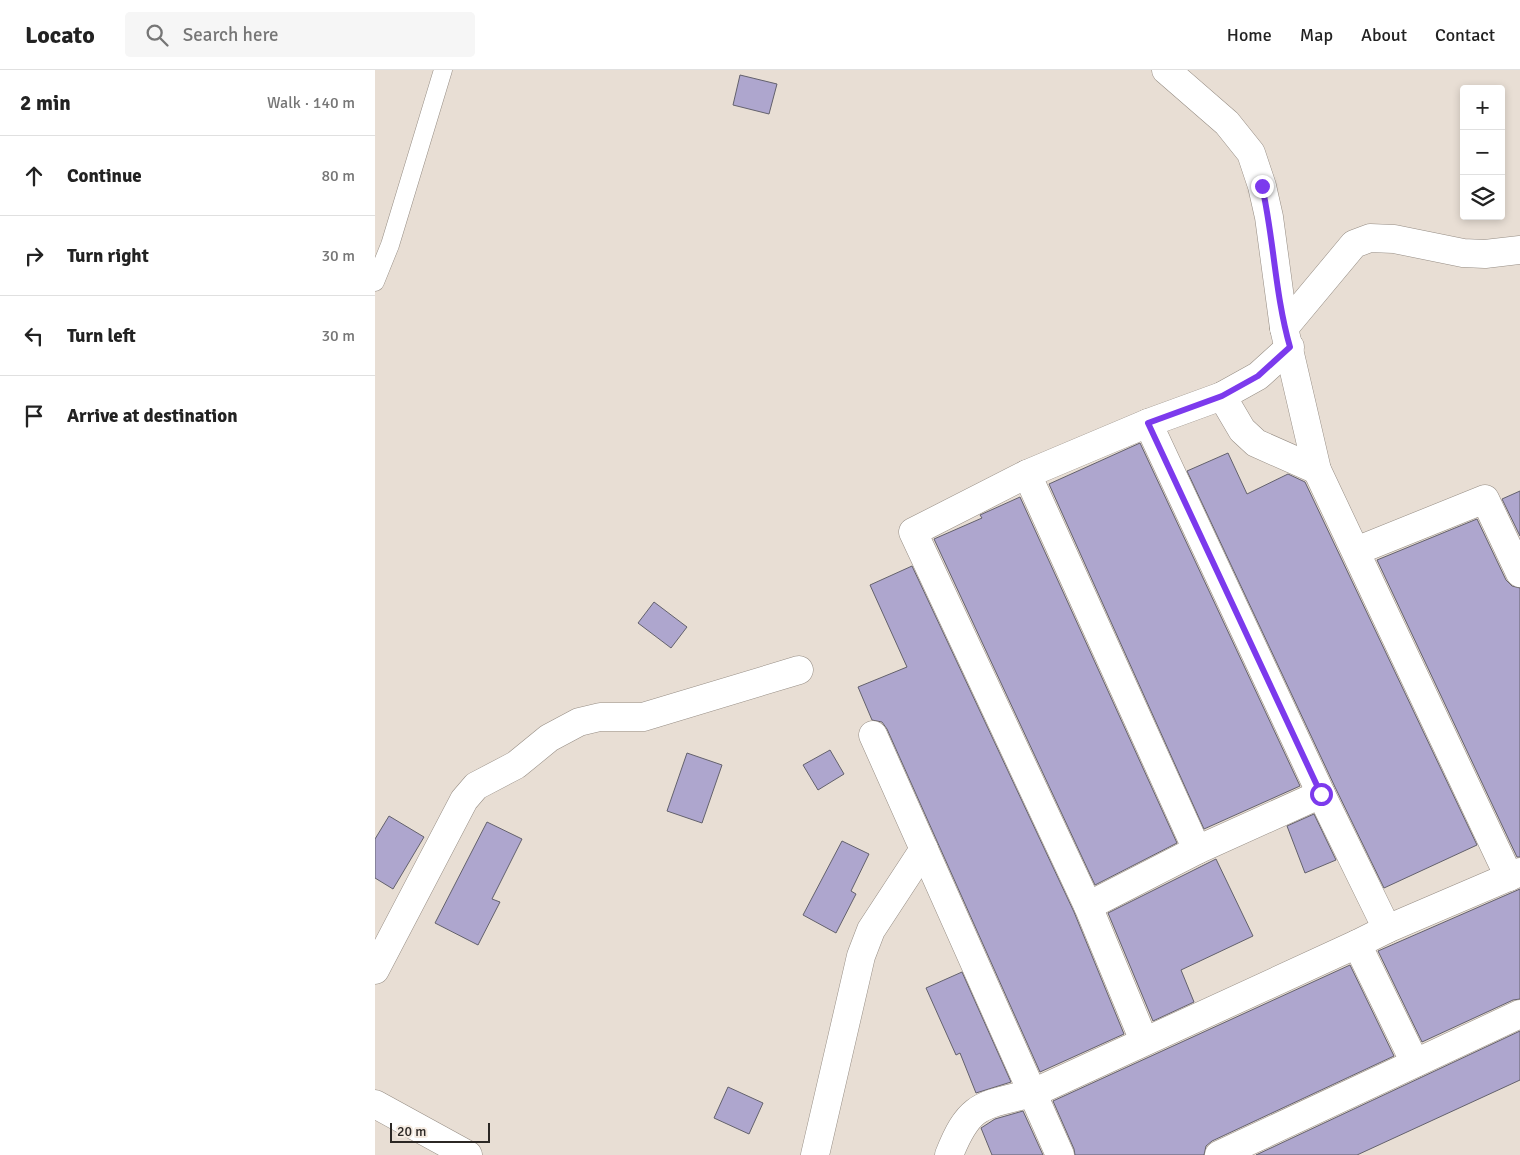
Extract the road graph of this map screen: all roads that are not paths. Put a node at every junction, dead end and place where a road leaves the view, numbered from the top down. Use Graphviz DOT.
graph roads {
  1 [pos="443,70"];
  2 [pos="1166,70"];
  3 [pos="1520,250"];
  4 [pos="375,282"];
  5 [pos="1287,337"];
  6 [pos="1222,396"];
  7 [pos="1148,423"];
  8 [pos="1317,470"];
  9 [pos="1027,474"];
  10 [pos="1356,551"];
  11 [pos="1520,573"];
  12 [pos="799,670"];
  13 [pos="873,735"];
  14 [pos="1321,794"];
  15 [pos="924,849"];
  16 [pos="1197,850"];
  17 [pos="1514,874"];
  18 [pos="1088,906"];
  19 [pos="1387,929"];
  20 [pos="1357,944"];
  21 [pos="375,970"];
  22 [pos="1520,1014"];
  23 [pos="1145,1041"];
  24 [pos="1415,1063"];
  25 [pos="1033,1093"];
  26 [pos="375,1104"];
  27 [pos="468,1155"];
  28 [pos="815,1155"];
  29 [pos="949,1155"];
  30 [pos="1060,1155"];
  31 [pos="1219,1155"];
  1 -- 4 [label="lane"];
  2 -- 5 [label="street"];
  3 -- 5 [label="street"];
  5 -- 6 [label="street"];
  5 -- 8 [label="street"];
  6 -- 7 [label="street"];
  6 -- 8 [label="street"];
  7 -- 9 [label="street"];
  7 -- 14 [label="street"];
  8 -- 10 [label="street"];
  9 -- 16 [label="street"];
  9 -- 18 [label="street"];
  10 -- 11 [label="street"];
  10 -- 17 [label="street"];
  12 -- 21 [label="street"];
  13 -- 15 [label="street"];
  14 -- 16 [label="street"];
  14 -- 19 [label="street"];
  15 -- 25 [label="street"];
  15 -- 28 [label="street"];
  16 -- 18 [label="street"];
  17 -- 19 [label="street"];
  18 -- 23 [label="street"];
  19 -- 20 [label="street"];
  20 -- 23 [label="street"];
  20 -- 24 [label="street"];
  22 -- 24 [label="street"];
  23 -- 25 [label="street"];
  24 -- 31 [label="street"];
  25 -- 29 [label="street"];
  25 -- 30 [label="street"];
  26 -- 27 [label="street"];
}
